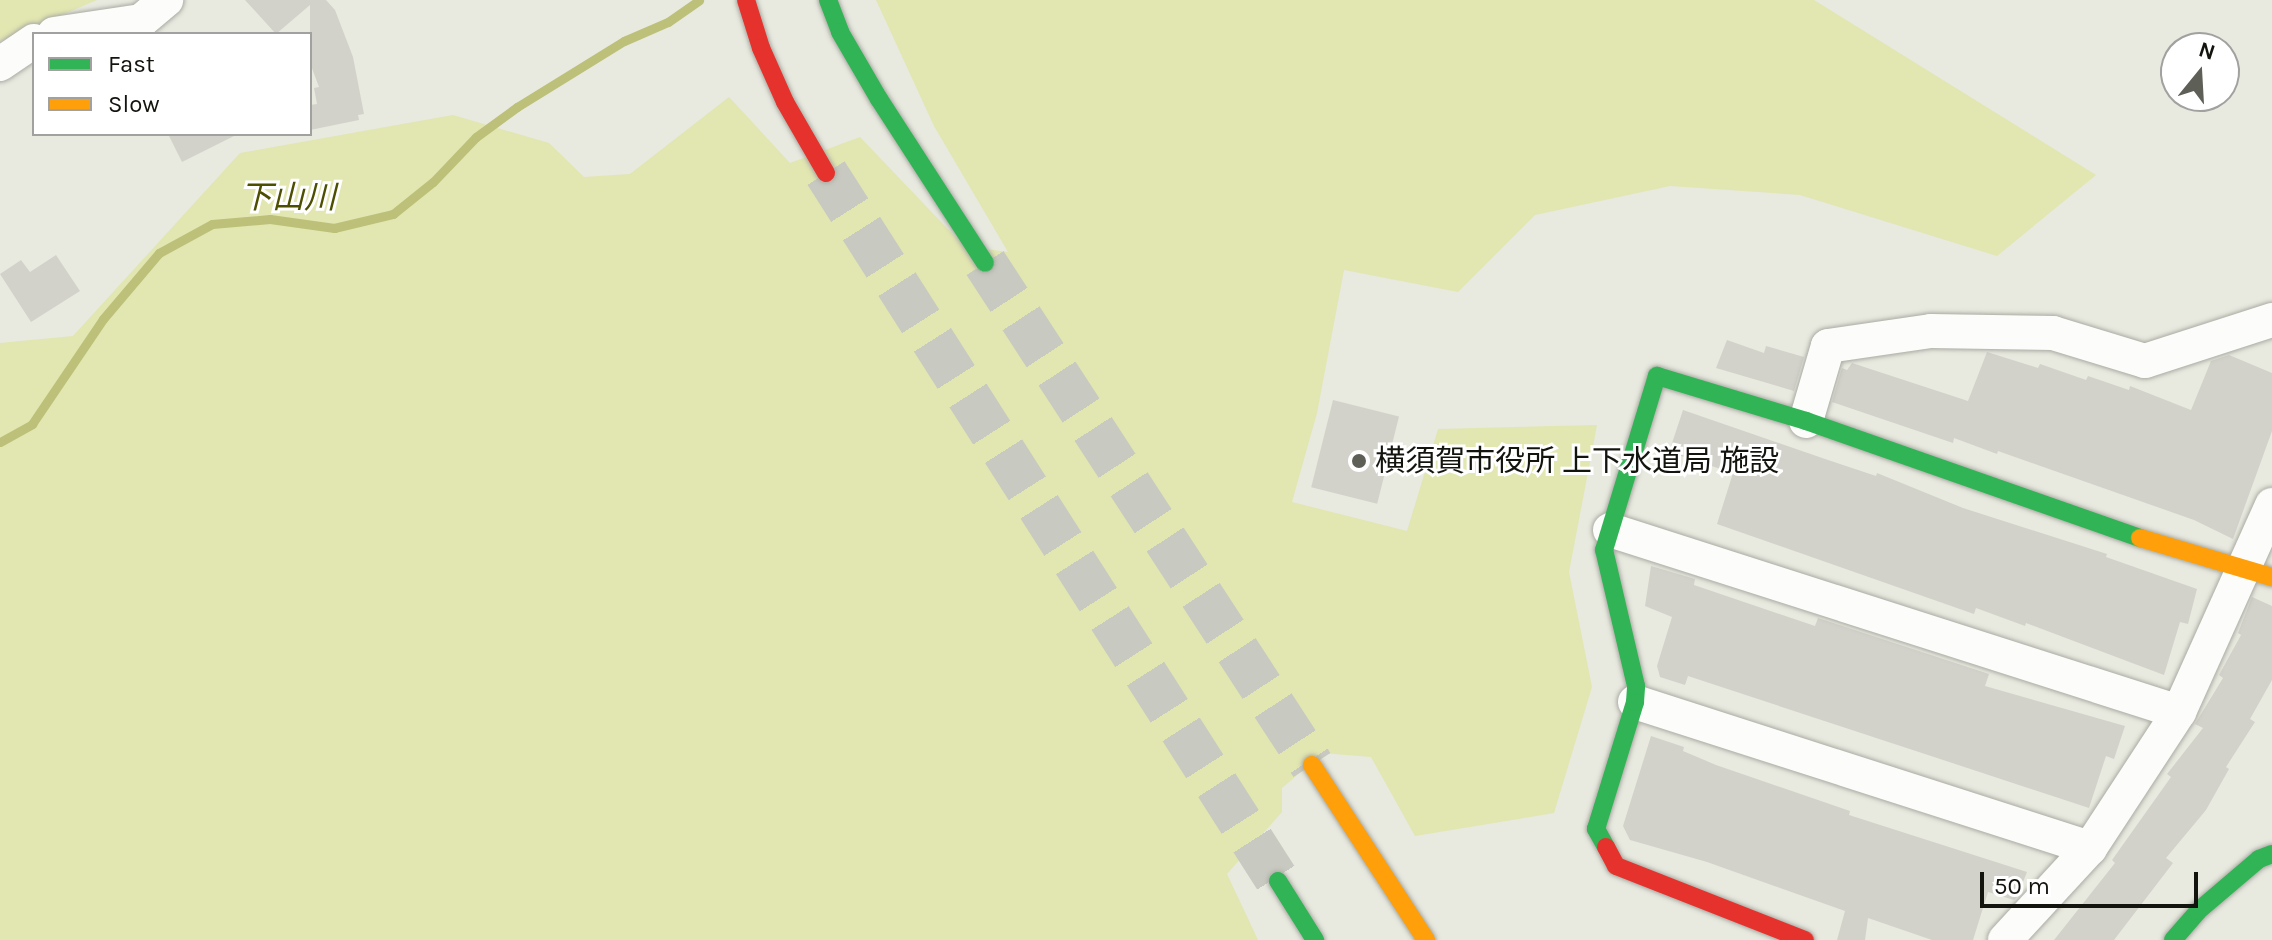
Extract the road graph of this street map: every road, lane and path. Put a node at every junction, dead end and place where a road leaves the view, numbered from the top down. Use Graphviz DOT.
graph roads {
  1 [pos="166,0"];
  2 [pos="746,0"];
  3 [pos="828,0"];
  4 [pos="72,32"];
  5 [pos="32,42"];
  6 [pos="0,64"];
  7 [pos="826,173"];
  8 [pos="985,263"];
  9 [pos="2272,320"];
  10 [pos="1806,421"];
  11 [pos="2272,505"];
  12 [pos="1610,530"];
  13 [pos="2259,573"];
  14 [pos="1635,702"];
  15 [pos="2179,712"];
  16 [pos="1312,765"];
  17 [pos="2090,848"];
  18 [pos="2272,854"];
  19 [pos="1278,881"];
  20 [pos="1315,940"];
  21 [pos="1426,940"];
  22 [pos="1805,940"];
  23 [pos="2005,940"];
  24 [pos="2173,940"];
  1 -- 4 [label="street"];
  2 -- 7 [label="street"];
  3 -- 8 [label="street"];
  5 -- 6 [label="street"];
  9 -- 10 [label="street"];
  10 -- 12 [label="street"];
  10 -- 13 [label="street"];
  11 -- 13 [label="street"];
  12 -- 14 [label="street"];
  12 -- 15 [label="street"];
  13 -- 15 [label="street"];
  14 -- 17 [label="street"];
  14 -- 22 [label="street"];
  15 -- 17 [label="street"];
  16 -- 21 [label="street"];
  17 -- 23 [label="street"];
  18 -- 24 [label="street"];
  19 -- 20 [label="street"];
}
